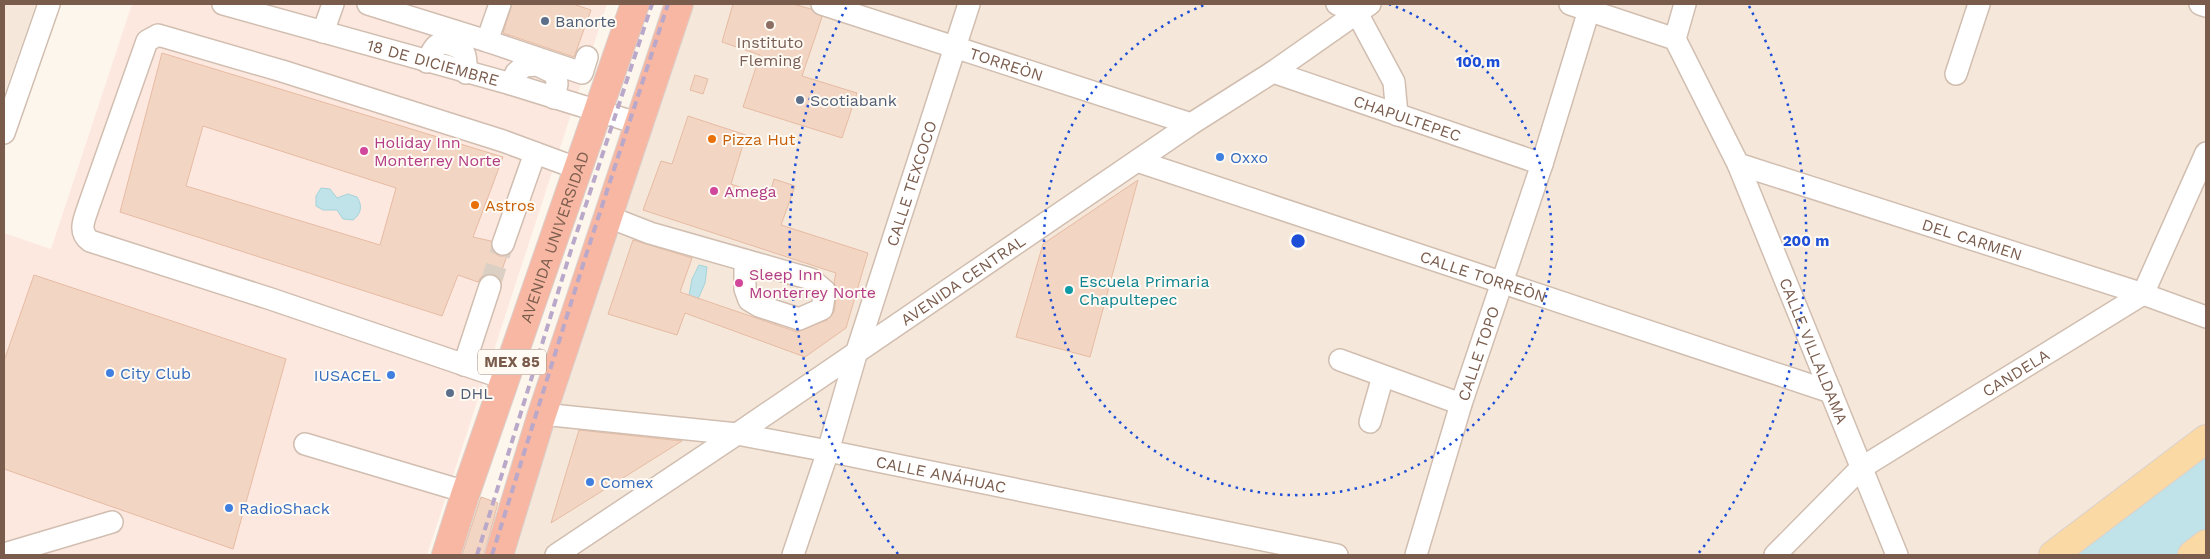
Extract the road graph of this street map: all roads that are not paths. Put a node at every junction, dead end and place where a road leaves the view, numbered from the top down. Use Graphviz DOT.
graph roads {
  1 [pos="49,4"];
  2 [pos="223,4"];
  3 [pos="333,4"];
  4 [pos="368,4"];
  5 [pos="500,4"];
  6 [pos="635,4"];
  7 [pos="679,4"];
  8 [pos="822,4"];
  9 [pos="970,4"];
  10 [pos="1337,4"];
  11 [pos="1685,4"];
  12 [pos="1979,4"];
  13 [pos="2200,4"];
  14 [pos="2206,6"];
  15 [pos="1580,7"];
  16 [pos="1363,8"];
  17 [pos="323,32"];
  18 [pos="1675,38"];
  19 [pos="488,41"];
  20 [pos="955,47"];
  21 [pos="587,56"];
  22 [pos="1273,72"];
  23 [pos="1956,74"];
  24 [pos="10,98"];
  25 [pos="599,112"];
  26 [pos="1397,114"];
  27 [pos="640,124"];
  28 [pos="1192,124"];
  29 [pos="4,132"];
  30 [pos="535,153"];
  31 [pos="2206,153"];
  32 [pos="1137,161"];
  33 [pos="1542,164"];
  34 [pos="1738,164"];
  35 [pos="579,169"];
  36 [pos="608,217"];
  37 [pos="503,244"];
  38 [pos="745,260"];
  39 [pos="1503,283"];
  40 [pos="490,286"];
  41 [pos="2143,294"];
  42 [pos="2206,317"];
  43 [pos="857,351"];
  44 [pos="1340,360"];
  45 [pos="464,365"];
  46 [pos="1383,376"];
  47 [pos="506,379"];
  48 [pos="1831,392"];
  49 [pos="1461,404"];
  50 [pos="542,414"];
  51 [pos="1370,422"];
  52 [pos="736,434"];
  53 [pos="2206,439"];
  54 [pos="305,444"];
  55 [pos="828,451"];
  56 [pos="1861,468"];
  57 [pos="466,492"];
  58 [pos="112,522"];
  59 [pos="2206,544"];
  60 [pos="4,554"];
  61 [pos="446,555"];
  62 [pos="499,555"];
  63 [pos="556,555"];
  64 [pos="793,555"];
  65 [pos="1337,555"];
  66 [pos="1416,555"];
  67 [pos="1775,555"];
  68 [pos="1897,555"];
  69 [pos="2053,555"];
  70 [pos="2192,555"];
  1 -- 24 [label="street"];
  2 -- 17 [label="street, 18 DE DICIEMBRE"];
  3 -- 17 [label="street"];
  4 -- 19 [label="street"];
  5 -- 19 [label="street"];
  6 -- 25 [label="highway, AVENIDA UNIVERSIDAD / MEX 85"];
  7 -- 27 [label="highway, MEX 85"];
  8 -- 20 [label="street, TORREÒN"];
  9 -- 20 [label="street, CALLE TEXCOCO"];
  10 -- 16 [label="street"];
  11 -- 18 [label="street"];
  12 -- 23 [label="street"];
  13 -- 14 [label="street"];
  15 -- 18 [label="street"];
  15 -- 33 [label="street, CALLE TOPO"];
  16 -- 22 [label="street, AVENIDA CENTRAL"];
  16 -- 26 [label="street"];
  17 -- 25 [label="street, 18 DE DICIEMBRE"];
  18 -- 34 [label="street, CALLE VILLALDAMA"];
  19 -- 21 [label="street"];
  20 -- 28 [label="street, TORREÒN"];
  20 -- 43 [label="street, CALLE TEXCOCO"];
  22 -- 26 [label="street, CHAPULTEPEC"];
  22 -- 28 [label="street, AVENIDA CENTRAL"];
  24 -- 29 [label="street"];
  25 -- 27 [label="street, 18 DE DICIEMBRE"];
  25 -- 35 [label="highway, AVENIDA UNIVERSIDAD / MEX 85"];
  26 -- 33 [label="street, CHAPULTEPEC"];
  27 -- 36 [label="highway, MEX 85"];
  28 -- 32 [label="street, AVENIDA CENTRAL"];
  30 -- 35 [label="street"];
  30 -- 37 [label="street"];
  30 -- 45 [label="street"];
  31 -- 41 [label="street"];
  32 -- 39 [label="street, CALLE TORREÒN"];
  32 -- 43 [label="street, AVENIDA CENTRAL"];
  33 -- 39 [label="street, CALLE TOPO"];
  34 -- 41 [label="street, DEL CARMEN"];
  34 -- 48 [label="street, CALLE VILLALDAMA"];
  35 -- 47 [label="highway, AVENIDA UNIVERSIDAD / MEX 85"];
  36 -- 38 [label="street"];
  36 -- 50 [label="highway, MEX 85"];
  39 -- 48 [label="street, CALLE TORREÒN"];
  39 -- 49 [label="street, CALLE TOPO"];
  40 -- 45 [label="street"];
  41 -- 42 [label="street, DEL CARMEN"];
  41 -- 56 [label="street, CANDELA"];
  43 -- 52 [label="street, AVENIDA CENTRAL"];
  43 -- 55 [label="street, CALLE TEXCOCO"];
  44 -- 46 [label="street"];
  45 -- 47 [label="street"];
  46 -- 49 [label="street"];
  46 -- 51 [label="street"];
  47 -- 57 [label="highway, AVENIDA UNIVERSIDAD / MEX 85"];
  48 -- 56 [label="street, CALLE VILLALDAMA"];
  49 -- 66 [label="street, CALLE TOPO"];
  50 -- 52 [label="street, CALLE ANÁHUAC"];
  50 -- 62 [label="highway, MEX 85"];
  52 -- 55 [label="street, CALLE ANÁHUAC"];
  52 -- 63 [label="street, AVENIDA CENTRAL"];
  53 -- 69 [label="main road"];
  54 -- 57 [label="street"];
  55 -- 64 [label="street, CALLE TEXCOCO"];
  55 -- 65 [label="street, CALLE ANÁHUAC"];
  56 -- 67 [label="street, CANDELA"];
  56 -- 68 [label="street, CALLE VILLALDAMA"];
  57 -- 61 [label="highway, AVENIDA UNIVERSIDAD / MEX 85"];
  58 -- 60 [label="street"];
  59 -- 70 [label="main road"];
}
